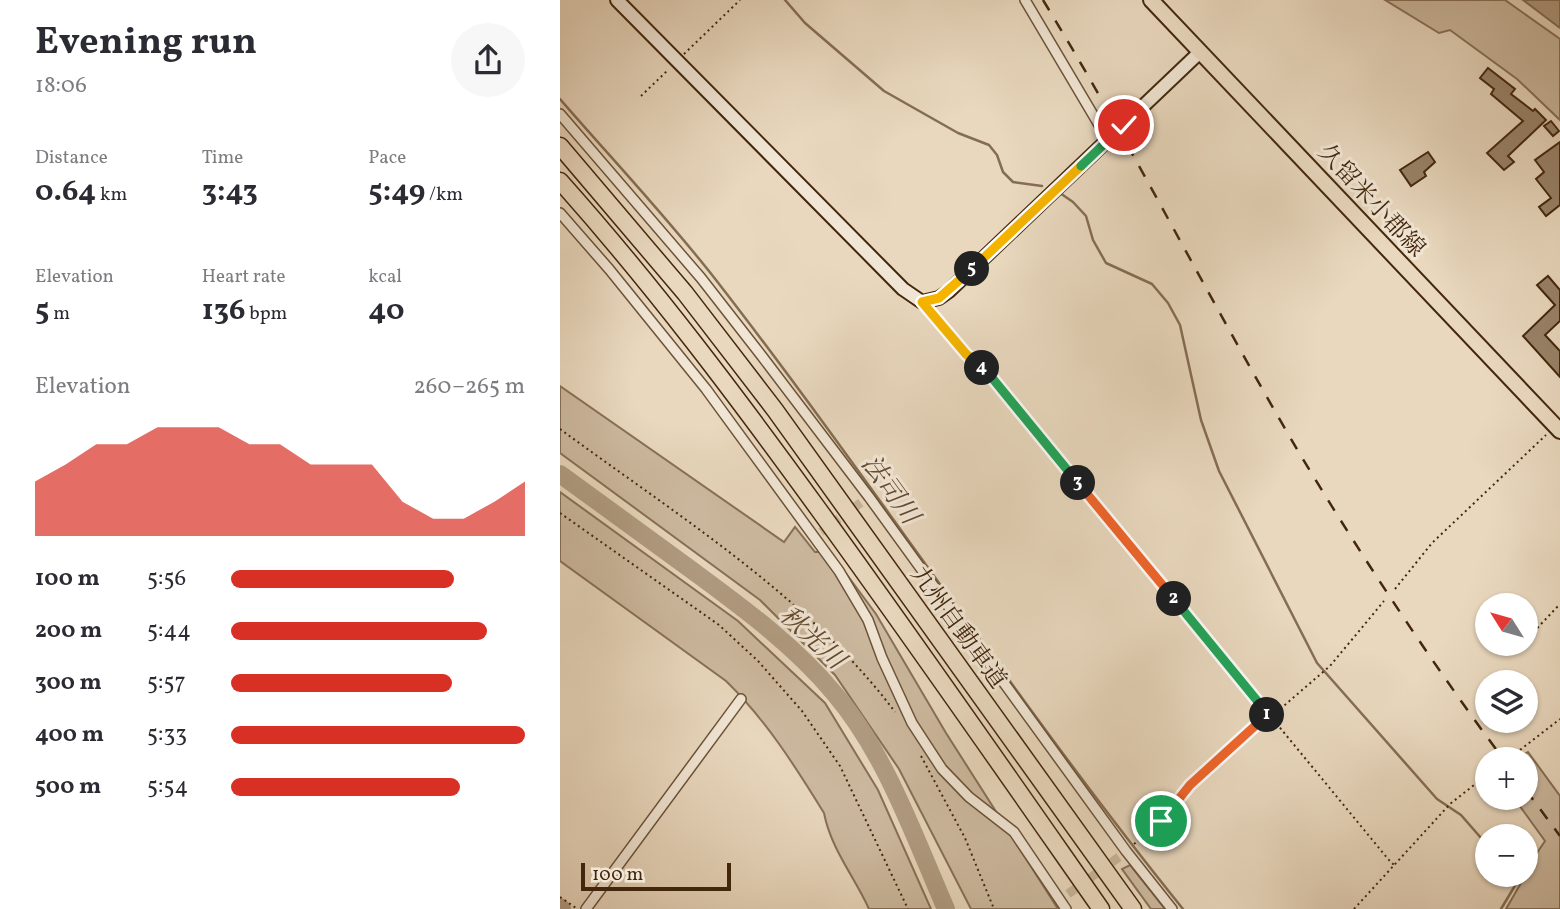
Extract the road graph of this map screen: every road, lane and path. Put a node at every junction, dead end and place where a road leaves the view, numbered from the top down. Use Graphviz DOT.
graph roads {
  1 [pos="617,0"];
  2 [pos="740,0"];
  3 [pos="1024,0"];
  4 [pos="1150,0"];
  5 [pos="1200,52"];
  6 [pos="677,61"];
  7 [pos="641,96"];
  8 [pos="560,114"];
  9 [pos="1108,140"];
  10 [pos="560,146"];
  11 [pos="560,181"];
  12 [pos="560,213"];
  13 [pos="922,302"];
  14 [pos="1558,424"];
  15 [pos="560,429"];
  16 [pos="560,513"];
  17 [pos="1395,589"];
  18 [pos="1384,601"];
  19 [pos="1560,604"];
  20 [pos="1538,627"];
  21 [pos="741,699"];
  22 [pos="897,714"];
  23 [pos="1268,714"];
  24 [pos="1271,717"];
  25 [pos="1560,719"];
  26 [pos="1524,747"];
  27 [pos="921,755"];
  28 [pos="1475,784"];
  29 [pos="1139,840"];
  30 [pos="1394,864"];
  31 [pos="560,897"];
  32 [pos="577,909"];
  33 [pos="586,909"];
  34 [pos="908,909"];
  35 [pos="994,909"];
  36 [pos="1066,909"];
  37 [pos="1101,909"];
  38 [pos="1133,909"];
  39 [pos="1172,909"];
  40 [pos="1354,909"];
  1 -- 6 [label="street"];
  2 -- 6 [label="path"];
  3 -- 9 [label="street"];
  4 -- 5 [label="main road, 久留米小郡線"];
  5 -- 9 [label="street"];
  5 -- 14 [label="main road, 久留米小郡線"];
  6 -- 7 [label="path"];
  6 -- 13 [label="street"];
  8 -- 39 [label="street"];
  9 -- 13 [label="street"];
  10 -- 38 [label="highway, 九州自動車道"];
  11 -- 37 [label="highway, 九州自動車道"];
  12 -- 36 [label="street"];
  13 -- 23 [label="path"];
  14 -- 17 [label="path"];
  15 -- 22 [label="path"];
  16 -- 34 [label="path"];
  18 -- 24 [label="path"];
  19 -- 20 [label="path"];
  21 -- 33 [label="street"];
  23 -- 24 [label="path"];
  23 -- 29 [label="path"];
  24 -- 30 [label="path"];
  25 -- 26 [label="path"];
  27 -- 35 [label="path"];
  28 -- 30 [label="path"];
  30 -- 40 [label="path"];
  31 -- 32 [label="path"];
}
